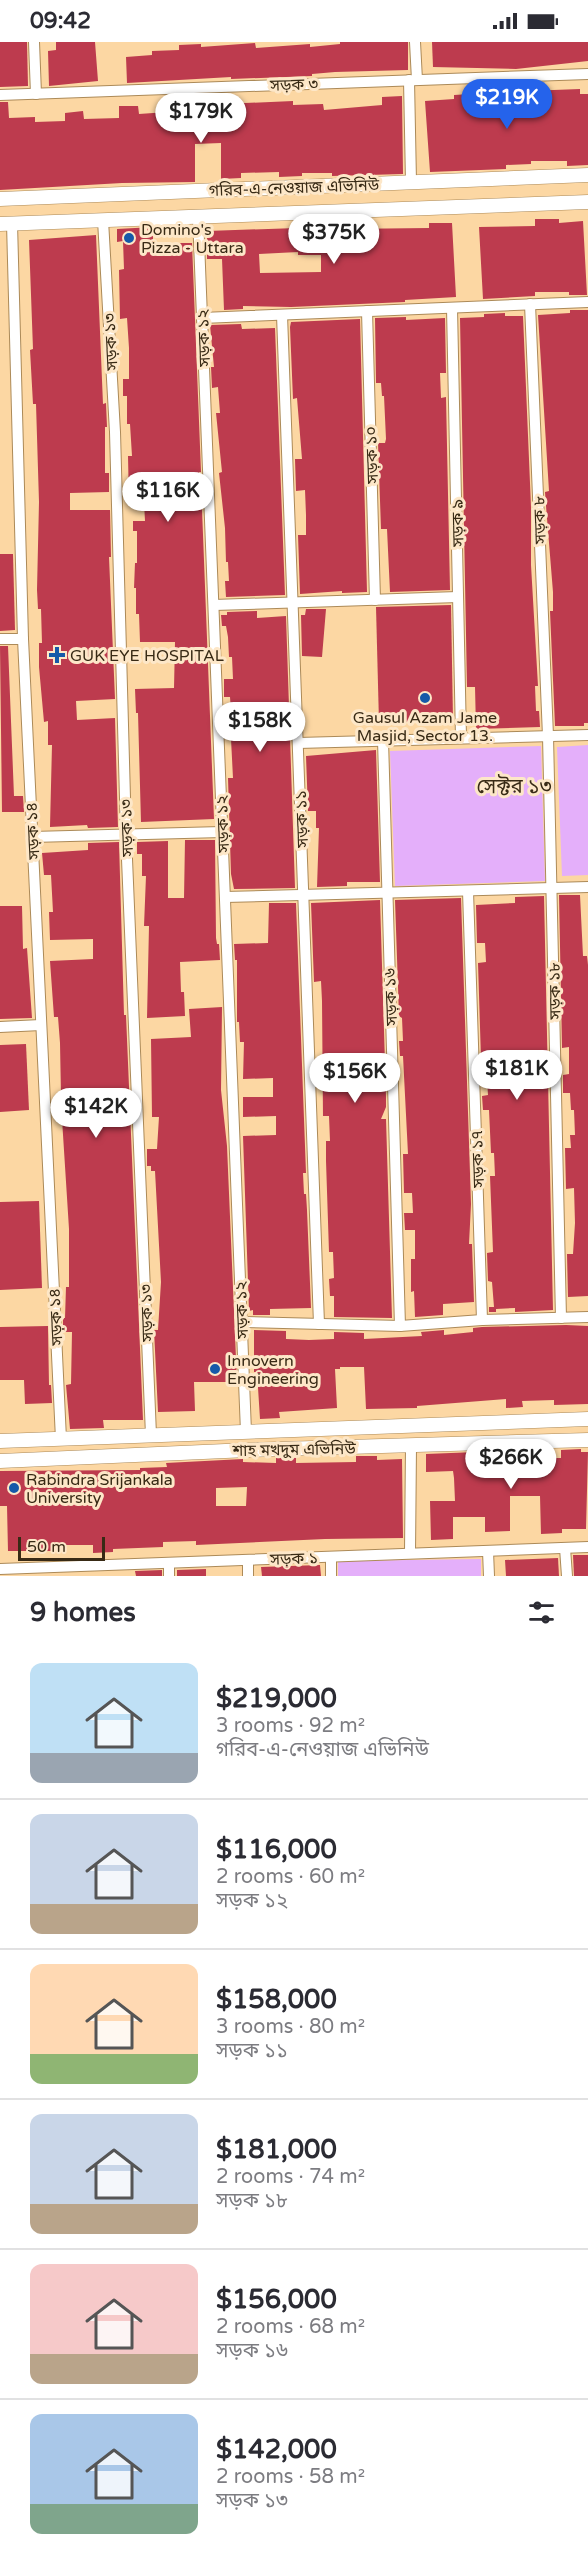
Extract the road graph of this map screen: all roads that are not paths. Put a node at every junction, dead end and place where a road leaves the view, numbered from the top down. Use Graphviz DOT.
graph roads {
  1 [pos="34,42"];
  2 [pos="415,42"];
  3 [pos="588,74"];
  4 [pos="413,80"];
  5 [pos="36,93"];
  6 [pos="0,95"];
  7 [pos="588,175"];
  8 [pos="411,182"];
  9 [pos="329,185"];
  10 [pos="0,199"];
  11 [pos="588,202"];
  12 [pos="330,212"];
  13 [pos="198,216"];
  14 [pos="103,220"];
  15 [pos="6,224"];
  16 [pos="588,302"];
  17 [pos="530,304"];
  18 [pos="452,308"];
  19 [pos="367,311"];
  20 [pos="282,315"];
  21 [pos="202,318"];
  22 [pos="458,597"];
  23 [pos="375,600"];
  24 [pos="293,602"];
  25 [pos="214,605"];
  26 [pos="0,639"];
  27 [pos="23,639"];
  28 [pos="588,735"];
  29 [pos="548,736"];
  30 [pos="461,738"];
  31 [pos="383,740"];
  32 [pos="298,742"];
  33 [pos="222,832"];
  34 [pos="126,835"];
  35 [pos="32,837"];
  36 [pos="588,886"];
  37 [pos="552,889"];
  38 [pos="468,891"];
  39 [pos="387,893"];
  40 [pos="303,895"];
  41 [pos="225,897"];
  42 [pos="41,1025"];
  43 [pos="0,1026"];
  44 [pos="588,1317"];
  45 [pos="561,1318"];
  46 [pos="482,1320"];
  47 [pos="242,1322"];
  48 [pos="319,1324"];
  49 [pos="400,1326"];
  50 [pos="588,1419"];
  51 [pos="390,1427"];
  52 [pos="246,1432"];
  53 [pos="192,1434"];
  54 [pos="151,1435"];
  55 [pos="62,1439"];
  56 [pos="588,1440"];
  57 [pos="0,1441"];
  58 [pos="411,1446"];
  59 [pos="391,1447"];
  60 [pos="192,1452"];
  61 [pos="0,1461"];
  62 [pos="588,1547"];
  63 [pos="565,1548"];
  64 [pos="488,1551"];
  65 [pos="410,1554"];
  66 [pos="331,1557"];
  67 [pos="248,1560"];
  68 [pos="169,1563"];
  69 [pos="0,1569"];
  70 [pos="88,1571"];
  71 [pos="169,1576"];
  72 [pos="248,1576"];
  73 [pos="331,1576"];
  74 [pos="489,1576"];
  75 [pos="567,1576"];
  1 -- 5 [label="street"];
  2 -- 4 [label="street"];
  3 -- 4 [label="street, সড়ক ৩"];
  4 -- 5 [label="street, সড়ক ৩"];
  4 -- 8 [label="street"];
  5 -- 6 [label="street, সড়ক ৩"];
  7 -- 8 [label="street, গরিব-এ-নেওয়াজ এভিনিউ"];
  8 -- 9 [label="street, গরিব-এ-নেওয়াজ এভিনিউ"];
  9 -- 10 [label="street, গরিব-এ-নেওয়াজ এভিনিউ"];
  9 -- 12 [label="street"];
  11 -- 12 [label="street, গরিব-এ-নেওয়াজ এভিনিউ"];
  12 -- 13 [label="street, গরিব-এ-নেওয়াজ এভিনিউ"];
  13 -- 14 [label="street, গরিব-এ-নেওয়াজ এভিনিউ"];
  13 -- 21 [label="street, সড়ক ১২"];
  14 -- 15 [label="street, গরিব-এ-নেওয়াজ এভিনিউ"];
  14 -- 34 [label="street, সড়ক ১৩"];
  15 -- 27 [label="street, সড়ক ১৪"];
  16 -- 17 [label="street"];
  17 -- 18 [label="street"];
  17 -- 29 [label="street, সড়ক ৮"];
  18 -- 19 [label="street"];
  18 -- 22 [label="street, সড়ক ৯"];
  19 -- 20 [label="street"];
  19 -- 23 [label="street, সড়ক ১০"];
  20 -- 21 [label="street"];
  20 -- 24 [label="street, সড়ক ১১"];
  21 -- 25 [label="street, সড়ক ১২"];
  22 -- 23 [label="street"];
  22 -- 30 [label="street, সড়ক ৯"];
  23 -- 24 [label="street"];
  24 -- 25 [label="street"];
  24 -- 32 [label="street, সড়ক ১১"];
  25 -- 33 [label="street, সড়ক ১২"];
  26 -- 27 [label="street"];
  27 -- 35 [label="street, সড়ক ১৪"];
  28 -- 29 [label="street"];
  29 -- 30 [label="street"];
  29 -- 37 [label="street, সড়ক ১৮"];
  30 -- 31 [label="street"];
  31 -- 32 [label="street"];
  31 -- 39 [label="street, সড়ক ১৬"];
  32 -- 40 [label="street, সড়ক ১১"];
  33 -- 34 [label="street"];
  33 -- 41 [label="street, সড়ক ১২"];
  34 -- 35 [label="street"];
  34 -- 54 [label="street, সড়ক ১৩"];
  35 -- 42 [label="street, সড়ক ১৪"];
  36 -- 37 [label="street"];
  37 -- 38 [label="street"];
  37 -- 45 [label="street, সড়ক ১৮"];
  38 -- 39 [label="street"];
  38 -- 46 [label="street, সড়ক ১৭"];
  39 -- 40 [label="street"];
  39 -- 49 [label="street, সড়ক ১৬"];
  40 -- 41 [label="street"];
  40 -- 48 [label="street, সড়ক ১১"];
  41 -- 47 [label="street, সড়ক ১২"];
  42 -- 43 [label="street"];
  42 -- 55 [label="street, সড়ক ১৪"];
  44 -- 45 [label="street"];
  45 -- 46 [label="street"];
  46 -- 49 [label="street"];
  47 -- 48 [label="street"];
  47 -- 52 [label="street, সড়ক ১২"];
  48 -- 49 [label="street"];
  50 -- 51 [label="street, শাহ মখদুম এভিনিউ"];
  51 -- 52 [label="street, শাহ মখদুম এভিনিউ"];
  51 -- 59 [label="street"];
  52 -- 53 [label="street, শাহ মখদুম এভিনিউ"];
  53 -- 54 [label="street, শাহ মখদুম এভিনিউ"];
  53 -- 60 [label="street"];
  54 -- 55 [label="street, শাহ মখদুম এভিনিউ"];
  55 -- 57 [label="street, শাহ মখদুম এভিনিউ"];
  56 -- 58 [label="street, শাহ মখদুম এভিনিউ"];
  58 -- 59 [label="street, শাহ মখদুম এভিনিউ"];
  58 -- 65 [label="street"];
  59 -- 60 [label="street, শাহ মখদুম এভিনিউ"];
  60 -- 61 [label="street, শাহ মখদুম এভিনিউ"];
  62 -- 63 [label="street, সড়ক ১"];
  63 -- 64 [label="street, সড়ক ১"];
  63 -- 75 [label="street"];
  64 -- 65 [label="street, সড়ক ১"];
  64 -- 74 [label="street"];
  65 -- 66 [label="street, সড়ক ১"];
  66 -- 67 [label="street, সড়ক ১"];
  66 -- 73 [label="street"];
  67 -- 68 [label="street, সড়ক ১"];
  67 -- 72 [label="street"];
  68 -- 70 [label="street, সড়ক ১"];
  68 -- 71 [label="street"];
  69 -- 70 [label="street, সড়ক ১"];
}
